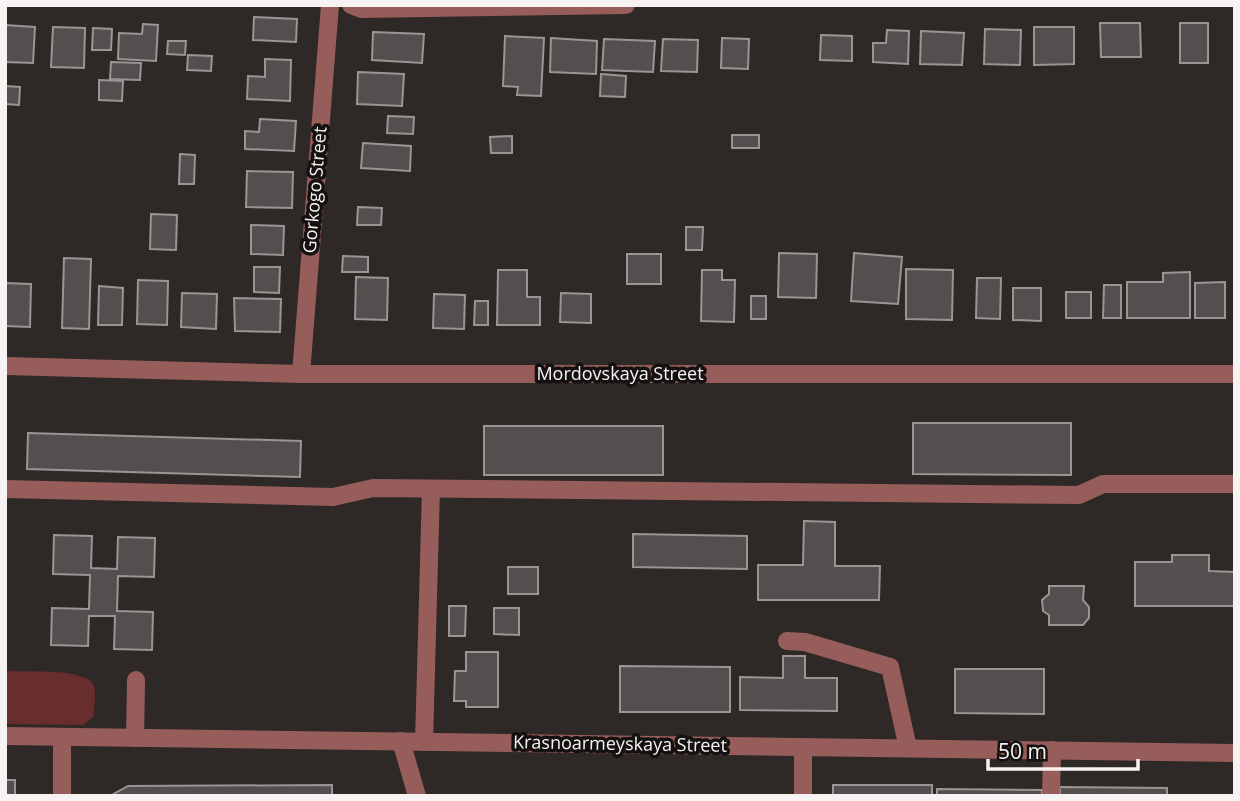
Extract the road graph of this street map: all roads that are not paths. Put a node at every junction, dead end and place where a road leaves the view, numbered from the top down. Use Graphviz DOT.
graph roads {
  1 [pos="330,5"];
  2 [pos="351,5"];
  3 [pos="626,5"];
  4 [pos="5,366"];
  5 [pos="301,374"];
  6 [pos="1235,374"];
  7 [pos="1235,484"];
  8 [pos="5,489"];
  9 [pos="431,489"];
  10 [pos="787,641"];
  11 [pos="136,680"];
  12 [pos="5,736"];
  13 [pos="62,738"];
  14 [pos="135,738"];
  15 [pos="401,741"];
  16 [pos="424,742"];
  17 [pos="803,747"];
  18 [pos="908,748"];
  19 [pos="1052,750"];
  20 [pos="1235,753"];
  21 [pos="62,796"];
  22 [pos="417,796"];
  23 [pos="803,796"];
  24 [pos="1051,796"];
  1 -- 5 [label="street, Gorkogo Street"];
  2 -- 3 [label="street"];
  4 -- 5 [label="street, Mordovskaya Street"];
  5 -- 6 [label="street, Mordovskaya Street"];
  7 -- 9 [label="street"];
  8 -- 9 [label="street"];
  9 -- 16 [label="street"];
  10 -- 18 [label="street"];
  11 -- 14 [label="street"];
  12 -- 13 [label="street, Krasnoarmeyskaya Street"];
  13 -- 14 [label="street, Krasnoarmeyskaya Street"];
  13 -- 21 [label="street"];
  14 -- 15 [label="street, Krasnoarmeyskaya Street"];
  15 -- 16 [label="street, Krasnoarmeyskaya Street"];
  15 -- 22 [label="street"];
  16 -- 17 [label="street, Krasnoarmeyskaya Street"];
  17 -- 18 [label="street, Krasnoarmeyskaya Street"];
  17 -- 23 [label="street"];
  18 -- 19 [label="street, Krasnoarmeyskaya Street"];
  19 -- 20 [label="street, Krasnoarmeyskaya Street"];
  19 -- 24 [label="street"];
}
